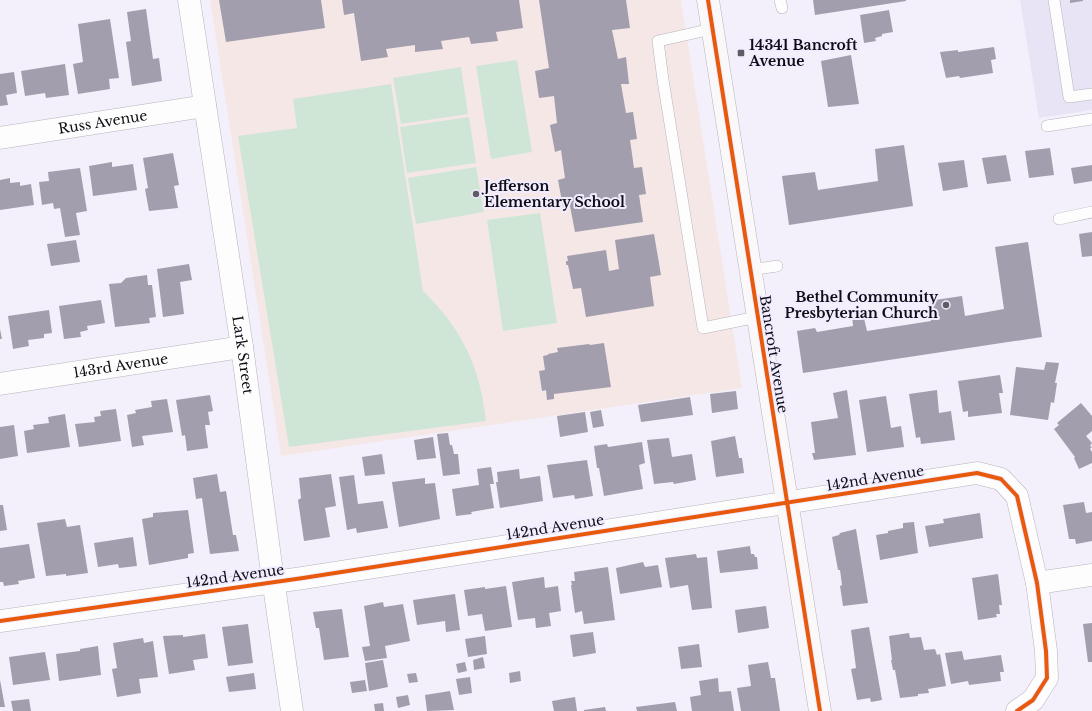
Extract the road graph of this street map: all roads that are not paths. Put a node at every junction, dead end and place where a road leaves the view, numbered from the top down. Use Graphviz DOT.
graph roads {
  1 [pos="189,0"];
  2 [pos="708,0"];
  3 [pos="1054,0"];
  4 [pos="712,29"];
  5 [pos="1092,94"];
  6 [pos="205,106"];
  7 [pos="1092,119"];
  8 [pos="1047,126"];
  9 [pos="0,138"];
  10 [pos="1092,212"];
  11 [pos="1059,219"];
  12 [pos="777,266"];
  13 [pos="750,270"];
  14 [pos="757,317"];
  15 [pos="242,347"];
  16 [pos="0,384"];
  17 [pos="786,503"];
  18 [pos="1092,575"];
  19 [pos="273,582"];
  20 [pos="1037,583"];
  21 [pos="0,621"];
  22 [pos="292,711"];
  23 [pos="820,711"];
  24 [pos="1017,711"];
  1 -- 6 [label="street, Lark Street"];
  2 -- 4 [label="main road, Bancroft Avenue"];
  3 -- 5 [label="lane"];
  4 -- 13 [label="main road, Bancroft Avenue"];
  4 -- 14 [label="lane"];
  6 -- 9 [label="street, Russ Avenue"];
  6 -- 15 [label="street, Lark Street"];
  7 -- 8 [label="lane"];
  10 -- 11 [label="lane"];
  12 -- 13 [label="lane"];
  13 -- 14 [label="main road, Bancroft Avenue"];
  14 -- 17 [label="main road, Bancroft Avenue"];
  15 -- 16 [label="street, 143rd Avenue"];
  15 -- 19 [label="street, Lark Street"];
  17 -- 19 [label="street, 142nd Avenue"];
  17 -- 20 [label="street, 142nd Avenue"];
  17 -- 23 [label="main road, Bancroft Avenue"];
  18 -- 20 [label="street"];
  19 -- 21 [label="street, 142nd Avenue"];
  19 -- 22 [label="street, Lark Street"];
  20 -- 24 [label="street, 142nd Avenue"];
}
